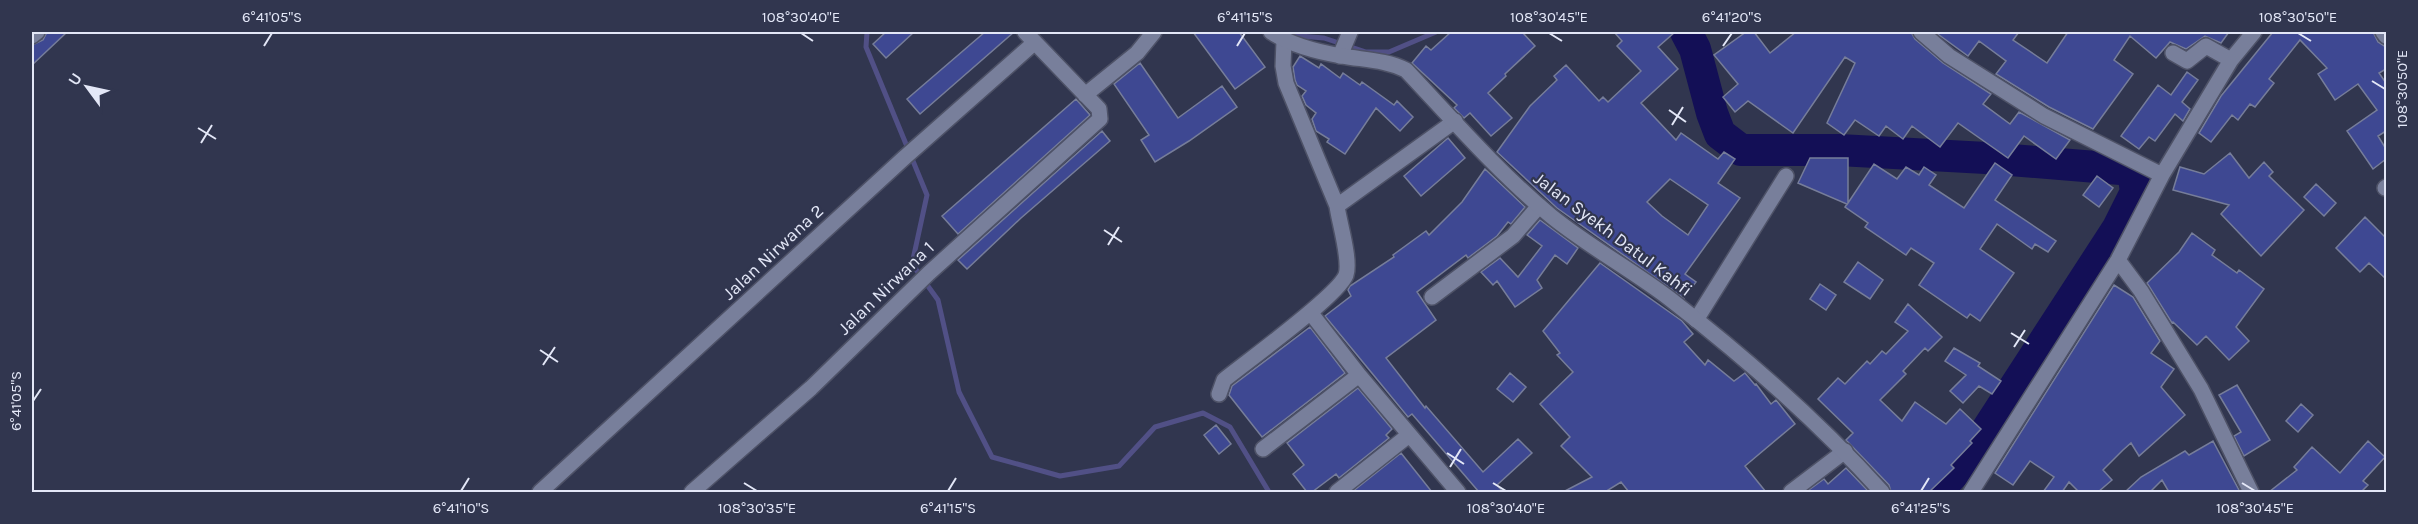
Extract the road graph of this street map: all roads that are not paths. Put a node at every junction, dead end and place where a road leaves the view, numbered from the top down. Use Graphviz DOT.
graph roads {
  1 [pos="37,32"];
  2 [pos="1154,32"];
  3 [pos="1271,32"];
  4 [pos="1921,32"];
  5 [pos="2254,32"];
  6 [pos="2383,32"];
  7 [pos="32,36"];
  8 [pos="2386,36"];
  9 [pos="1029,37"];
  10 [pos="1284,41"];
  11 [pos="1344,45"];
  12 [pos="2173,53"];
  13 [pos="2231,60"];
  14 [pos="1084,95"];
  15 [pos="1455,121"];
  16 [pos="2162,175"];
  17 [pos="1786,176"];
  18 [pos="1336,206"];
  19 [pos="1539,206"];
  20 [pos="2118,260"];
  21 [pos="1432,297"];
  22 [pos="1310,312"];
  23 [pos="1696,320"];
  24 [pos="1359,375"];
  25 [pos="1219,394"];
  26 [pos="1409,435"];
  27 [pos="1263,449"];
  28 [pos="1845,451"];
  29 [pos="540,492"];
  30 [pos="692,492"];
  31 [pos="1337,492"];
  32 [pos="1458,492"];
  33 [pos="1791,492"];
  34 [pos="1882,492"];
  35 [pos="1971,492"];
  36 [pos="2251,492"];
  1 -- 7 [label="street"];
  2 -- 14 [label="street"];
  3 -- 10 [label="street, Jalan Syekh Datul Kahfi"];
  4 -- 16 [label="street"];
  5 -- 13 [label="street"];
  6 -- 8 [label="street"];
  9 -- 14 [label="street"];
  9 -- 29 [label="street, Jalan Nirwana 2"];
  10 -- 11 [label="street, Jalan Syekh Datul Kahfi"];
  10 -- 18 [label="street"];
  11 -- 15 [label="street, Jalan Syekh Datul Kahfi"];
  12 -- 13 [label="street"];
  13 -- 16 [label="street"];
  14 -- 30 [label="street, Jalan Nirwana 1"];
  15 -- 18 [label="street"];
  15 -- 19 [label="street, Jalan Syekh Datul Kahfi"];
  16 -- 20 [label="street"];
  17 -- 23 [label="street"];
  18 -- 22 [label="street"];
  19 -- 21 [label="street"];
  19 -- 23 [label="street, Jalan Syekh Datul Kahfi"];
  20 -- 35 [label="street"];
  20 -- 36 [label="street"];
  22 -- 24 [label="street"];
  22 -- 25 [label="street"];
  23 -- 28 [label="street, Jalan Syekh Datul Kahfi"];
  24 -- 26 [label="street"];
  24 -- 27 [label="street"];
  26 -- 31 [label="street"];
  26 -- 32 [label="street"];
  28 -- 33 [label="street"];
  28 -- 34 [label="street, Jalan Syekh Datul Kahfi"];
}
